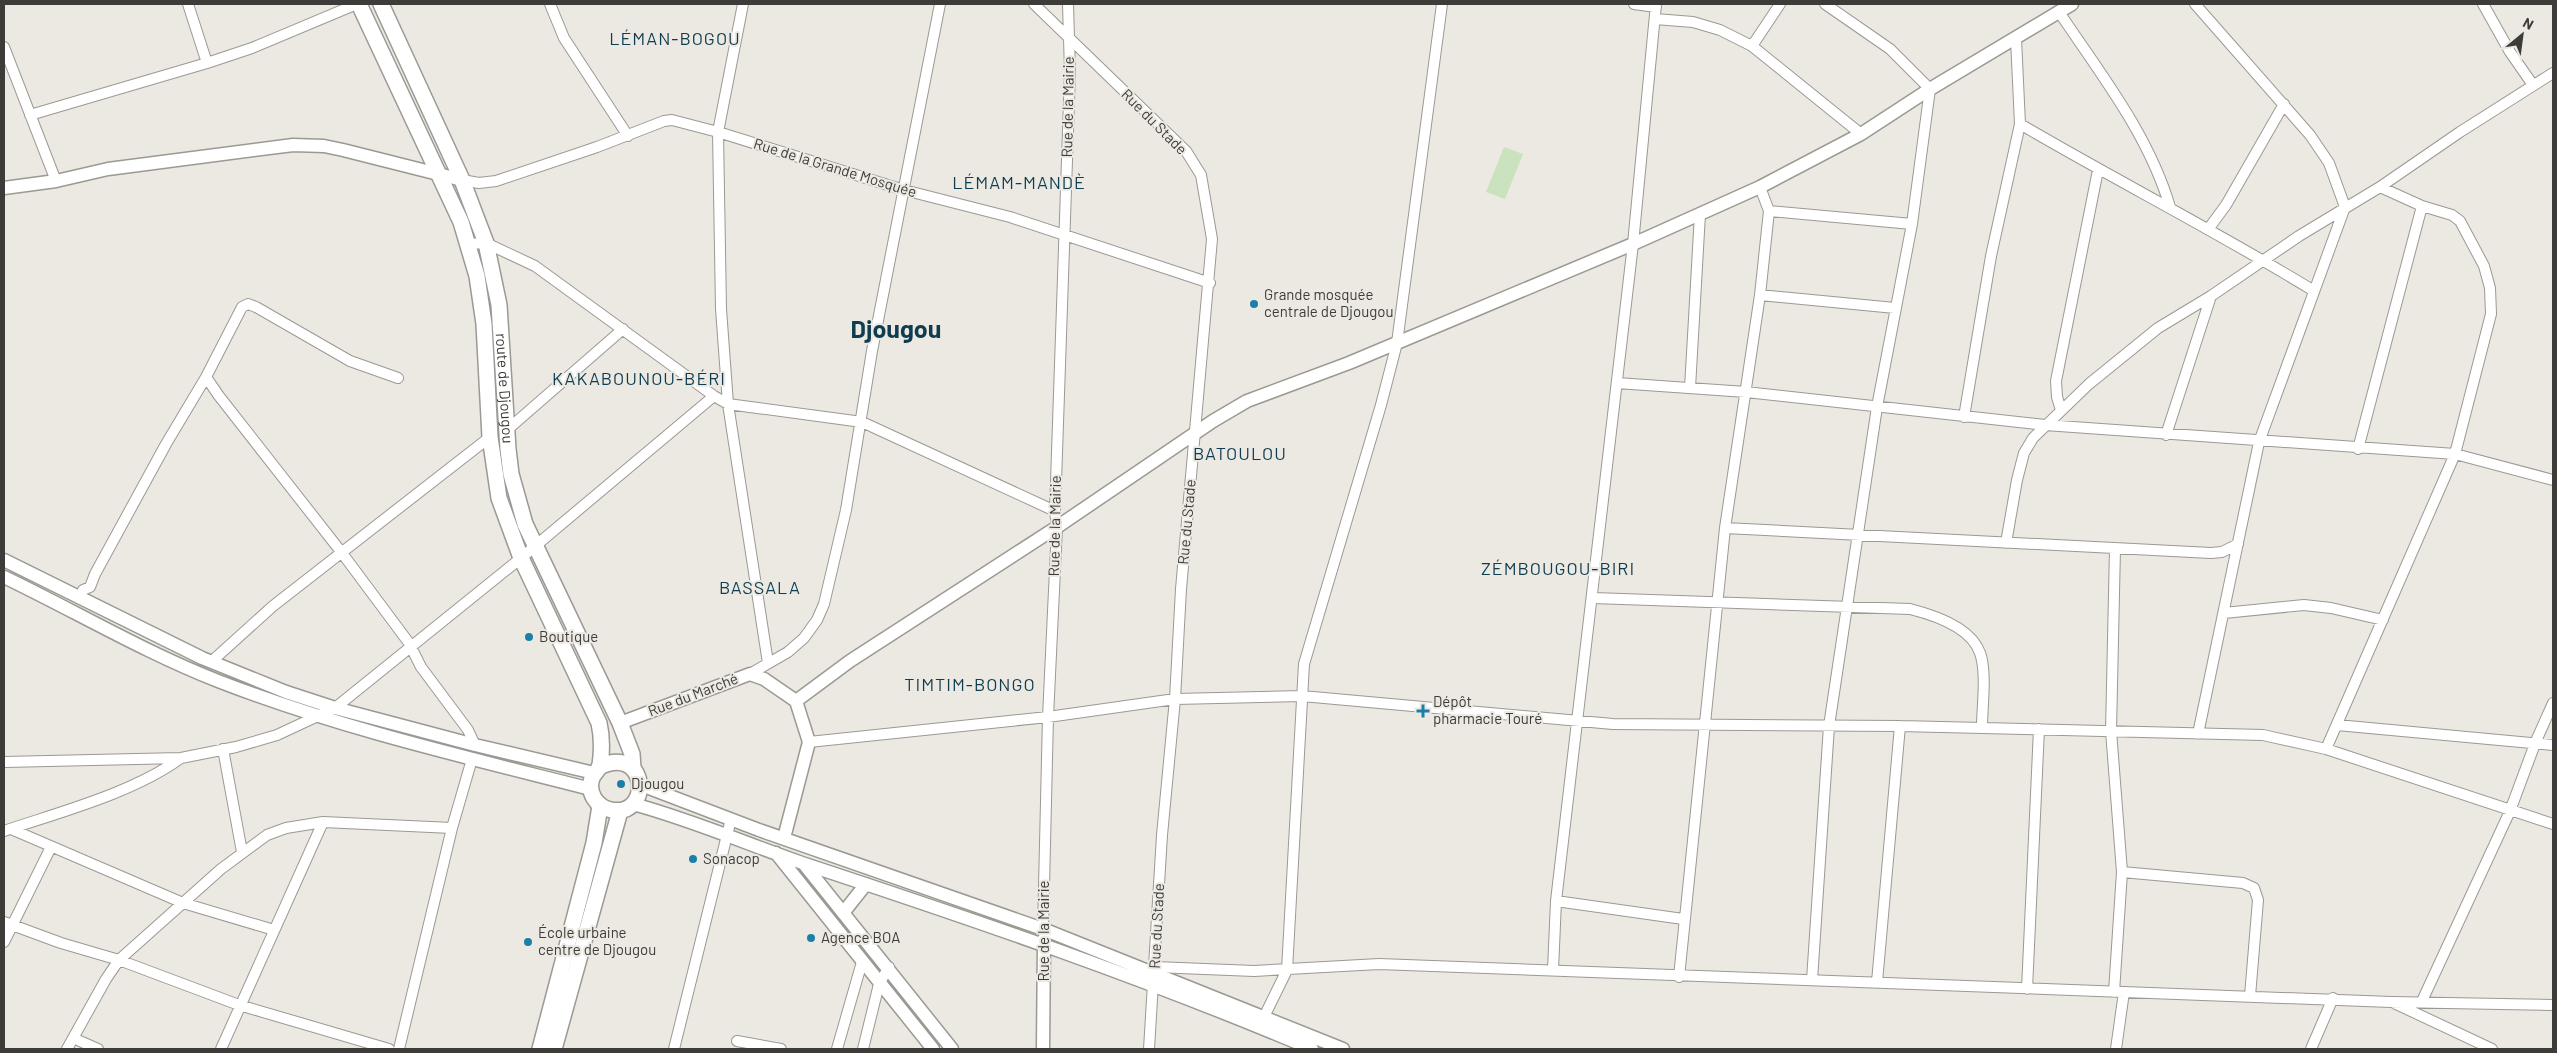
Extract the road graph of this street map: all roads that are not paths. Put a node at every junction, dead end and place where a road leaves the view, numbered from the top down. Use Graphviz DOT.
graph roads {
  1 [pos="188,4"];
  2 [pos="358,4"];
  3 [pos="381,4"];
  4 [pos="550,4"];
  5 [pos="743,4"];
  6 [pos="940,4"];
  7 [pos="1034,4"];
  8 [pos="1068,4"];
  9 [pos="1442,4"];
  10 [pos="1634,4"];
  11 [pos="1780,4"];
  12 [pos="1825,4"];
  13 [pos="2072,4"];
  14 [pos="2195,4"];
  15 [pos="2484,4"];
  16 [pos="1656,5"];
  17 [pos="2058,12"];
  18 [pos="1655,19"];
  19 [pos="1068,39"];
  20 [pos="2016,39"];
  21 [pos="1752,46"];
  22 [pos="4,47"];
  23 [pos="207,63"];
  24 [pos="2553,72"];
  25 [pos="2533,86"];
  26 [pos="1930,89"];
  27 [pos="2284,104"];
  28 [pos="30,115"];
  29 [pos="2020,124"];
  30 [pos="718,132"];
  31 [pos="1861,134"];
  32 [pos="628,136"];
  33 [pos="2098,170"];
  34 [pos="441,176"];
  35 [pos="56,180"];
  36 [pos="462,180"];
  37 [pos="1760,187"];
  38 [pos="2380,187"];
  39 [pos="4,188"];
  40 [pos="904,190"];
  41 [pos="2422,206"];
  42 [pos="2170,207"];
  43 [pos="2345,207"];
  44 [pos="1769,211"];
  45 [pos="1700,214"];
  46 [pos="1912,224"];
  47 [pos="2209,228"];
  48 [pos="1065,236"];
  49 [pos="468,244"];
  50 [pos="486,244"];
  51 [pos="1633,244"];
  52 [pos="2264,260"];
  53 [pos="1210,283"];
  54 [pos="2314,291"];
  55 [pos="1760,295"];
  56 [pos="2211,296"];
  57 [pos="1895,308"];
  58 [pos="623,329"];
  59 [pos="1397,343"];
  60 [pos="206,377"];
  61 [pos="398,378"];
  62 [pos="1616,383"];
  63 [pos="1690,388"];
  64 [pos="1746,392"];
  65 [pos="714,396"];
  66 [pos="728,404"];
  67 [pos="1877,407"];
  68 [pos="2061,410"];
  69 [pos="1964,417"];
  70 [pos="862,422"];
  71 [pos="2045,425"];
  72 [pos="507,430"];
  73 [pos="1196,434"];
  74 [pos="2166,435"];
  75 [pos="490,437"];
  76 [pos="2259,442"];
  77 [pos="2358,448"];
  78 [pos="2455,454"];
  79 [pos="2553,480"];
  80 [pos="1055,511"];
  81 [pos="1057,527"];
  82 [pos="1725,528"];
  83 [pos="1858,536"];
  84 [pos="2006,543"];
  85 [pos="2238,544"];
  86 [pos="534,547"];
  87 [pos="2115,548"];
  88 [pos="342,553"];
  89 [pos="521,558"];
  90 [pos="4,560"];
  91 [pos="4,578"];
  92 [pos="82,598"];
  93 [pos="1593,598"];
  94 [pos="1717,602"];
  95 [pos="1847,607"];
  96 [pos="2224,613"];
  97 [pos="2383,620"];
  98 [pos="411,648"];
  99 [pos="211,662"];
  100 [pos="768,663"];
  101 [pos="750,674"];
  102 [pos="1302,696"];
  103 [pos="1175,698"];
  104 [pos="796,701"];
  105 [pos="2553,703"];
  106 [pos="335,708"];
  107 [pos="316,717"];
  108 [pos="1048,717"];
  109 [pos="1577,722"];
  110 [pos="620,723"];
  111 [pos="1706,725"];
  112 [pos="2337,725"];
  113 [pos="1829,726"];
  114 [pos="1900,726"];
  115 [pos="1982,728"];
  116 [pos="2039,729"];
  117 [pos="2111,731"];
  118 [pos="2198,734"];
  119 [pos="2536,741"];
  120 [pos="809,742"];
  121 [pos="475,745"];
  122 [pos="2553,745"];
  123 [pos="223,749"];
  124 [pos="2326,749"];
  125 [pos="181,758"];
  126 [pos="472,759"];
  127 [pos="4,762"];
  128 [pos="633,768"];
  129 [pos="597,770"];
  130 [pos="640,785"];
  131 [pos="591,789"];
  132 [pos="600,806"];
  133 [pos="626,807"];
  134 [pos="2510,811"];
  135 [pos="730,819"];
  136 [pos="323,822"];
  137 [pos="2553,824"];
  138 [pos="452,828"];
  139 [pos="7,830"];
  140 [pos="727,835"];
  141 [pos="784,838"];
  142 [pos="51,846"];
  143 [pos="242,852"];
  144 [pos="776,853"];
  145 [pos="804,863"];
  146 [pos="2122,872"];
  147 [pos="866,884"];
  148 [pos="1556,901"];
  149 [pos="183,903"];
  150 [pos="843,913"];
  151 [pos="1683,919"];
  152 [pos="8,924"];
  153 [pos="1043,929"];
  154 [pos="274,930"];
  155 [pos="4,942"];
  156 [pos="1045,946"];
  157 [pos="119,960"];
  158 [pos="862,962"];
  159 [pos="889,967"];
  160 [pos="1287,970"];
  161 [pos="1553,970"];
  162 [pos="1154,976"];
  163 [pos="1678,976"];
  164 [pos="1812,980"];
  165 [pos="1877,982"];
  166 [pos="879,984"];
  167 [pos="2027,989"];
  168 [pos="2119,992"];
  169 [pos="2250,996"];
  170 [pos="2333,998"];
  171 [pos="2422,1001"];
  172 [pos="2391,1002"];
  173 [pos="239,1005"];
  174 [pos="2553,1005"];
  175 [pos="1260,1021"];
  176 [pos="73,1038"];
  177 [pos="737,1040"];
  178 [pos="67,1049"];
  179 [pos="98,1049"];
  180 [pos="221,1049"];
  181 [pos="389,1049"];
  182 [pos="399,1049"];
  183 [pos="540,1049"];
  184 [pos="554,1049"];
  185 [pos="674,1049"];
  186 [pos="781,1049"];
  187 [pos="837,1049"];
  188 [pos="862,1049"];
  189 [pos="932,1049"];
  190 [pos="952,1049"];
  191 [pos="1043,1049"];
  192 [pos="1149,1049"];
  193 [pos="1312,1049"];
  194 [pos="1343,1049"];
  195 [pos="2116,1049"];
  196 [pos="2311,1049"];
  197 [pos="2492,1049"];
  1 -- 23 [label="street"];
  2 -- 23 [label="street"];
  2 -- 34 [label="highway"];
  3 -- 36 [label="highway, route de Djougou"];
  4 -- 32 [label="street"];
  5 -- 30 [label="street"];
  6 -- 40 [label="street"];
  7 -- 19 [label="street, Rue du Stade"];
  8 -- 19 [label="street, Rue de la Mairie"];
  9 -- 59 [label="street"];
  10 -- 16 [label="street"];
  11 -- 21 [label="street"];
  12 -- 26 [label="street"];
  13 -- 17 [label="main road"];
  14 -- 27 [label="street"];
  15 -- 25 [label="street"];
  16 -- 18 [label="street"];
  17 -- 20 [label="main road"];
  17 -- 42 [label="street"];
  18 -- 21 [label="street"];
  18 -- 51 [label="street"];
  19 -- 48 [label="street, Rue de la Mairie"];
  19 -- 53 [label="street, Rue du Stade"];
  20 -- 26 [label="main road"];
  20 -- 29 [label="street"];
  21 -- 31 [label="street"];
  22 -- 28 [label="street"];
  23 -- 28 [label="street"];
  24 -- 25 [label="street"];
  25 -- 38 [label="street"];
  26 -- 31 [label="main road"];
  26 -- 46 [label="street"];
  27 -- 43 [label="street"];
  27 -- 47 [label="street"];
  28 -- 35 [label="street"];
  29 -- 33 [label="street"];
  29 -- 69 [label="street"];
  30 -- 32 [label="street, Rue de la Grande Mosquée"];
  30 -- 40 [label="street, Rue de la Grande Mosquée"];
  30 -- 66 [label="street"];
  31 -- 37 [label="main road"];
  32 -- 36 [label="street, Rue de la Grande Mosquée"];
  33 -- 42 [label="street"];
  33 -- 68 [label="street"];
  34 -- 35 [label="main road"];
  34 -- 36 [label="main road"];
  34 -- 49 [label="highway"];
  35 -- 39 [label="main road"];
  36 -- 50 [label="highway, route de Djougou"];
  37 -- 44 [label="street"];
  37 -- 45 [label="main road"];
  38 -- 41 [label="street"];
  38 -- 43 [label="street"];
  40 -- 48 [label="street, Rue de la Grande Mosquée"];
  40 -- 70 [label="street"];
  41 -- 77 [label="street"];
  41 -- 78 [label="street"];
  42 -- 47 [label="street"];
  43 -- 52 [label="street"];
  43 -- 54 [label="street"];
  44 -- 46 [label="street"];
  44 -- 55 [label="street"];
  45 -- 51 [label="main road"];
  45 -- 63 [label="street"];
  46 -- 57 [label="street"];
  47 -- 52 [label="street"];
  48 -- 53 [label="street, Rue de la Grande Mosquée"];
  48 -- 80 [label="street, Rue de la Mairie"];
  49 -- 50 [label="street"];
  49 -- 75 [label="highway"];
  50 -- 58 [label="street"];
  50 -- 72 [label="highway, route de Djougou"];
  51 -- 59 [label="main road"];
  51 -- 62 [label="street"];
  52 -- 54 [label="street"];
  52 -- 56 [label="street"];
  53 -- 73 [label="street, Rue du Stade"];
  54 -- 76 [label="street"];
  55 -- 57 [label="street"];
  55 -- 64 [label="street"];
  56 -- 68 [label="street"];
  56 -- 74 [label="street"];
  57 -- 67 [label="street"];
  58 -- 65 [label="street"];
  58 -- 72 [label="street"];
  59 -- 73 [label="main road"];
  59 -- 102 [label="street"];
  60 -- 61 [label="street"];
  60 -- 88 [label="street"];
  60 -- 92 [label="street"];
  62 -- 63 [label="street"];
  62 -- 93 [label="street"];
  63 -- 64 [label="street"];
  64 -- 67 [label="street"];
  64 -- 82 [label="street"];
  65 -- 66 [label="street"];
  65 -- 86 [label="street"];
  66 -- 70 [label="street"];
  66 -- 100 [label="street"];
  67 -- 69 [label="street"];
  67 -- 83 [label="street"];
  68 -- 71 [label="street"];
  69 -- 71 [label="street"];
  70 -- 80 [label="street"];
  70 -- 100 [label="street"];
  71 -- 74 [label="street"];
  71 -- 84 [label="street"];
  72 -- 86 [label="highway, route de Djougou"];
  73 -- 81 [label="main road"];
  73 -- 103 [label="street, Rue du Stade"];
  74 -- 76 [label="street"];
  75 -- 88 [label="street"];
  75 -- 89 [label="highway"];
  76 -- 77 [label="street"];
  76 -- 85 [label="street"];
  77 -- 78 [label="street"];
  78 -- 79 [label="street"];
  78 -- 97 [label="street"];
  80 -- 81 [label="street, Rue de la Mairie"];
  81 -- 104 [label="main road"];
  81 -- 108 [label="street, Rue de la Mairie"];
  82 -- 83 [label="street"];
  82 -- 94 [label="street"];
  83 -- 84 [label="street"];
  83 -- 95 [label="street"];
  84 -- 87 [label="street"];
  85 -- 87 [label="street"];
  85 -- 96 [label="street"];
  86 -- 89 [label="street"];
  86 -- 110 [label="highway, route de Djougou"];
  87 -- 117 [label="street"];
  88 -- 98 [label="street"];
  88 -- 99 [label="street"];
  89 -- 98 [label="street"];
  89 -- 129 [label="highway"];
  90 -- 92 [label="main road"];
  91 -- 107 [label="main road"];
  92 -- 99 [label="main road"];
  93 -- 94 [label="street"];
  93 -- 109 [label="street"];
  94 -- 95 [label="street"];
  94 -- 111 [label="street"];
  95 -- 113 [label="street"];
  95 -- 115 [label="street"];
  96 -- 97 [label="street"];
  96 -- 118 [label="street"];
  97 -- 112 [label="street"];
  98 -- 106 [label="street"];
  98 -- 121 [label="street"];
  99 -- 106 [label="main road"];
  100 -- 101 [label="street"];
  101 -- 104 [label="main road, Rue du Marché"];
  101 -- 110 [label="main road, Rue du Marché"];
  102 -- 103 [label="street"];
  102 -- 109 [label="street"];
  102 -- 160 [label="street"];
  103 -- 108 [label="street"];
  103 -- 162 [label="street, Rue du Stade"];
  104 -- 120 [label="main road"];
  105 -- 119 [label="street"];
  106 -- 107 [label="street"];
  106 -- 121 [label="main road"];
  107 -- 123 [label="street"];
  107 -- 126 [label="main road"];
  108 -- 120 [label="street"];
  108 -- 153 [label="street, Rue de la Mairie"];
  109 -- 111 [label="street"];
  109 -- 148 [label="street"];
  110 -- 128 [label="highway, route de Djougou"];
  111 -- 113 [label="street"];
  111 -- 151 [label="street"];
  112 -- 119 [label="street"];
  112 -- 124 [label="street"];
  113 -- 114 [label="street"];
  113 -- 164 [label="street"];
  114 -- 115 [label="street"];
  114 -- 165 [label="street"];
  115 -- 116 [label="street"];
  116 -- 117 [label="street"];
  116 -- 167 [label="street"];
  117 -- 118 [label="street"];
  117 -- 146 [label="street"];
  118 -- 124 [label="street"];
  119 -- 122 [label="street"];
  119 -- 134 [label="street"];
  120 -- 141 [label="main road"];
  121 -- 129 [label="main road"];
  123 -- 125 [label="street"];
  123 -- 143 [label="street"];
  124 -- 134 [label="street"];
  125 -- 127 [label="street"];
  125 -- 139 [label="street"];
  126 -- 131 [label="main road"];
  126 -- 138 [label="street"];
  128 -- 129 [label="highway"];
  128 -- 130 [label="highway"];
  129 -- 131 [label="highway"];
  130 -- 133 [label="highway"];
  130 -- 135 [label="main road"];
  131 -- 132 [label="highway"];
  132 -- 133 [label="highway"];
  132 -- 183 [label="highway"];
  133 -- 140 [label="main road"];
  133 -- 184 [label="highway"];
  134 -- 137 [label="street"];
  134 -- 171 [label="street"];
  135 -- 140 [label="street"];
  135 -- 141 [label="main road"];
  136 -- 138 [label="street"];
  136 -- 143 [label="street"];
  136 -- 154 [label="street"];
  138 -- 182 [label="street"];
  139 -- 142 [label="street"];
  140 -- 144 [label="main road"];
  140 -- 185 [label="street"];
  141 -- 145 [label="main road"];
  141 -- 153 [label="main road"];
  142 -- 149 [label="street"];
  142 -- 152 [label="street"];
  143 -- 149 [label="street"];
  144 -- 145 [label="main road"];
  144 -- 158 [label="main road"];
  145 -- 147 [label="main road"];
  145 -- 150 [label="main road"];
  146 -- 168 [label="street"];
  146 -- 169 [label="street"];
  147 -- 150 [label="main road"];
  147 -- 156 [label="main road"];
  148 -- 151 [label="street"];
  148 -- 161 [label="street"];
  149 -- 154 [label="street"];
  149 -- 157 [label="street"];
  150 -- 159 [label="main road"];
  151 -- 163 [label="street"];
  152 -- 155 [label="street"];
  152 -- 157 [label="street"];
  153 -- 156 [label="main road, Rue de la Mairie"];
  153 -- 162 [label="main road"];
  154 -- 173 [label="street"];
  156 -- 162 [label="main road"];
  156 -- 191 [label="main road, Rue de la Mairie"];
  157 -- 173 [label="street"];
  157 -- 176 [label="street"];
  158 -- 166 [label="main road"];
  158 -- 187 [label="street"];
  159 -- 166 [label="street"];
  159 -- 190 [label="main road"];
  160 -- 161 [label="street"];
  160 -- 162 [label="street"];
  160 -- 175 [label="street"];
  161 -- 163 [label="street"];
  162 -- 175 [label="main road"];
  162 -- 192 [label="street, Rue du Stade"];
  163 -- 164 [label="street"];
  164 -- 165 [label="street"];
  165 -- 167 [label="street"];
  166 -- 188 [label="street"];
  166 -- 189 [label="main road"];
  167 -- 168 [label="street"];
  168 -- 169 [label="street"];
  168 -- 195 [label="street"];
  169 -- 170 [label="street"];
  170 -- 172 [label="street"];
  170 -- 196 [label="street"];
  171 -- 172 [label="street"];
  171 -- 174 [label="street"];
  172 -- 197 [label="street"];
  173 -- 180 [label="street"];
  173 -- 181 [label="street"];
  175 -- 193 [label="main road"];
  175 -- 194 [label="main road"];
  176 -- 178 [label="street"];
  176 -- 179 [label="street"];
  177 -- 186 [label="street"];
}
